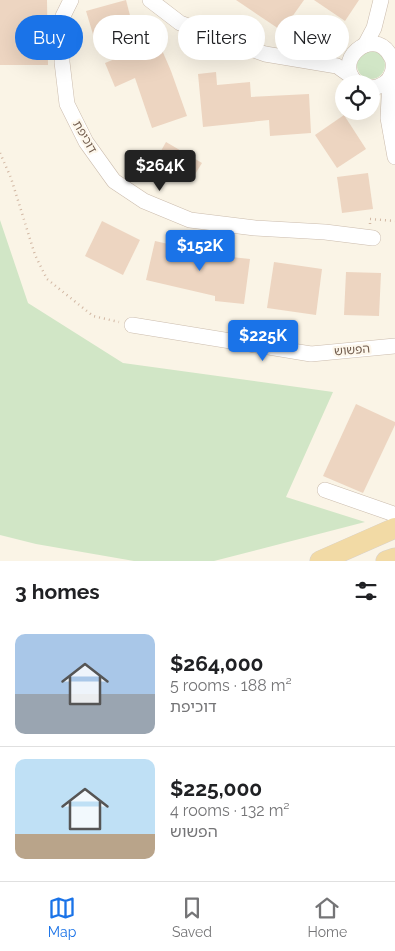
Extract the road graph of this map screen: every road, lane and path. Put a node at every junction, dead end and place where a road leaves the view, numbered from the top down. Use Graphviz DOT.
graph roads {
  1 [pos="71,0"];
  2 [pos="150,0"];
  3 [pos="380,7"];
  4 [pos="359,49"];
  5 [pos="387,50"];
  6 [pos="330,64"];
  7 [pos="350,75"];
  8 [pos="352,75"];
  9 [pos="390,78"];
  10 [pos="380,87"];
  11 [pos="380,102"];
  12 [pos="388,118"];
  13 [pos="0,153"];
  14 [pos="395,157"];
  15 [pos="373,238"];
  16 [pos="132,325"];
  17 [pos="394,346"];
  18 [pos="325,490"];
  19 [pos="395,516"];
  20 [pos="395,528"];
  21 [pos="395,540"];
  22 [pos="395,558"];
  23 [pos="320,561"];
  24 [pos="330,561"];
  25 [pos="386,561"];
  1 -- 15 [label="street, דוכיפת"];
  2 -- 6 [label="street"];
  3 -- 4 [label="street"];
  3 -- 5 [label="street"];
  4 -- 5 [label="street"];
  4 -- 6 [label="street"];
  4 -- 8 [label="street"];
  5 -- 9 [label="street"];
  6 -- 7 [label="street"];
  9 -- 10 [label="street"];
  9 -- 12 [label="street"];
  11 -- 12 [label="street"];
  12 -- 14 [label="street"];
  13 -- 16 [label="path"];
  16 -- 17 [label="street, הפשוש"];
  18 -- 19 [label="street"];
  20 -- 23 [label="main road"];
  21 -- 24 [label="main road"];
  22 -- 25 [label="main road"];
}
